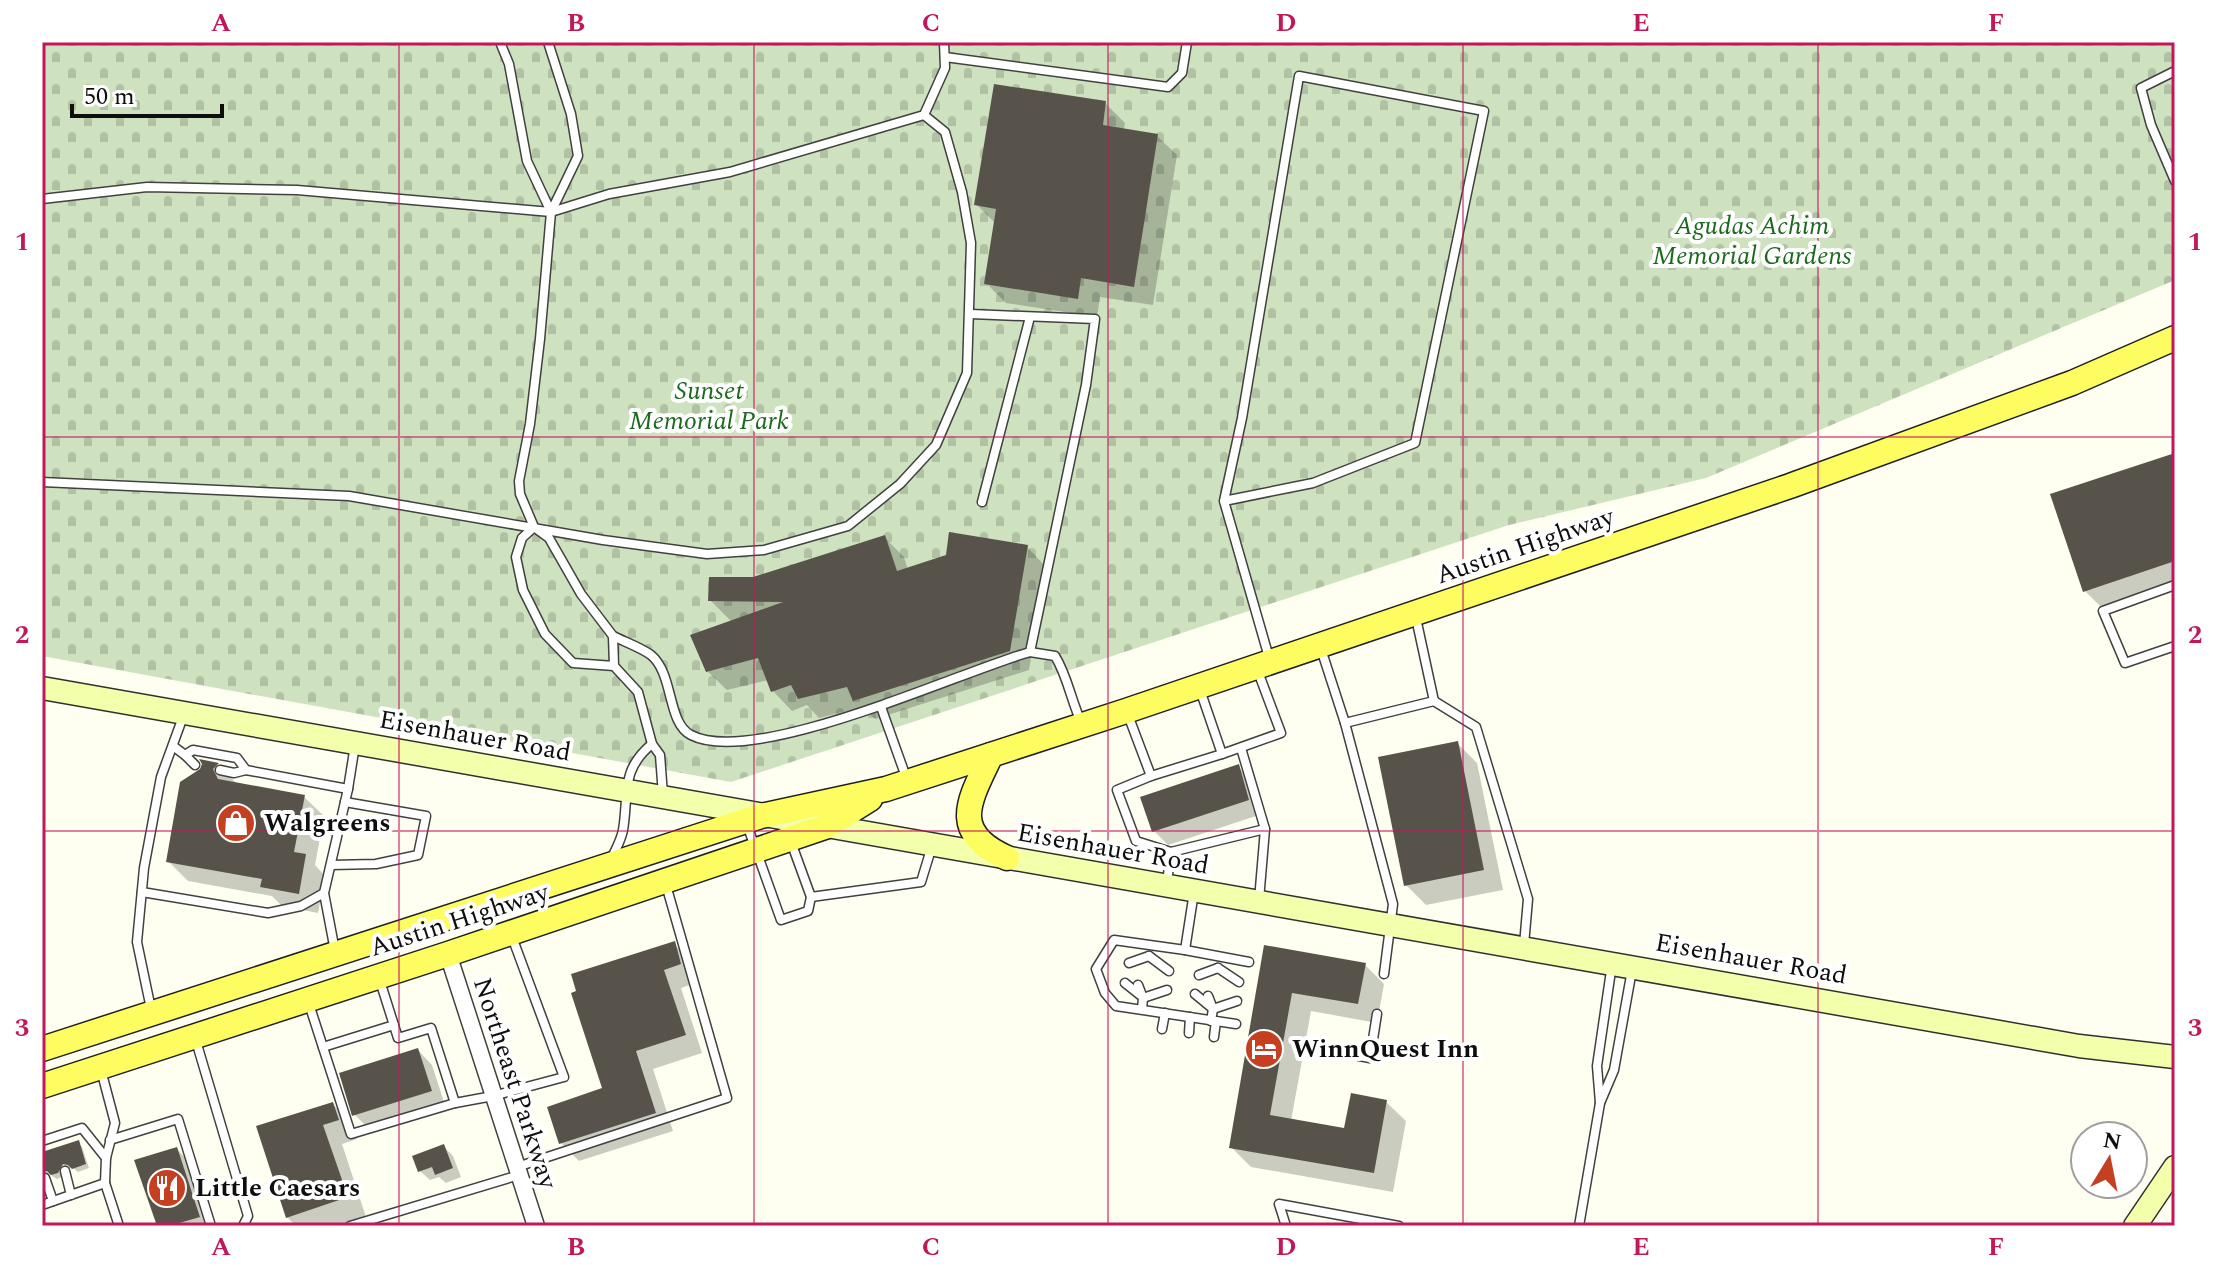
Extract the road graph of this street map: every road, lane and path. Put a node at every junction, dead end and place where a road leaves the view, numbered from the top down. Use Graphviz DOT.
graph roads {
  1 [pos="500,42"];
  2 [pos="548,42"];
  3 [pos="944,42"];
  4 [pos="1187,42"];
  5 [pos="945,57"];
  6 [pos="2175,71"];
  7 [pos="924,115"];
  8 [pos="2175,181"];
  9 [pos="42,199"];
  10 [pos="551,212"];
  11 [pos="971,314"];
  12 [pos="1030,317"];
  13 [pos="2175,338"];
  14 [pos="42,482"];
  15 [pos="1224,501"];
  16 [pos="982,502"];
  17 [pos="534,527"];
  18 [pos="2175,585"];
  19 [pos="1415,613"];
  20 [pos="613,636"];
  21 [pos="1319,645"];
  22 [pos="2175,646"];
  23 [pos="1030,652"];
  24 [pos="1263,664"];
  25 [pos="614,666"];
  26 [pos="1199,686"];
  27 [pos="42,688"];
  28 [pos="1434,701"];
  29 [pos="881,707"];
  30 [pos="1126,711"];
  31 [pos="185,713"];
  32 [pos="1345,723"];
  33 [pos="1083,725"];
  34 [pos="355,743"];
  35 [pos="652,744"];
  36 [pos="173,746"];
  37 [pos="1241,748"];
  38 [pos="1222,754"];
  39 [pos="185,755"];
  40 [pos="991,755"];
  41 [pos="195,765"];
  42 [pos="220,770"];
  43 [pos="246,770"];
  44 [pos="1151,776"];
  45 [pos="897,785"];
  46 [pos="348,789"];
  47 [pos="625,791"];
  48 [pos="663,798"];
  49 [pos="345,802"];
  50 [pos="753,818"];
  51 [pos="825,827"];
  52 [pos="1265,829"];
  53 [pos="790,839"];
  54 [pos="932,845"];
  55 [pos="757,850"];
  56 [pos="1171,852"];
  57 [pos="1007,858"];
  58 [pos="331,865"];
  59 [pos="609,865"];
  60 [pos="665,881"];
  61 [pos="1166,886"];
  62 [pos="1194,891"];
  63 [pos="142,892"];
  64 [pos="324,893"];
  65 [pos="811,897"];
  66 [pos="1258,902"];
  67 [pos="1391,926"];
  68 [pos="511,933"];
  69 [pos="1151,945"];
  70 [pos="1524,949"];
  71 [pos="1185,950"];
  72 [pos="336,954"];
  73 [pos="448,954"];
  74 [pos="1149,956"];
  75 [pos="1221,957"];
  76 [pos="1249,962"];
  77 [pos="1129,963"];
  78 [pos="1142,965"];
  79 [pos="1623,965"];
  80 [pos="1155,968"];
  81 [pos="1218,968"];
  82 [pos="1169,971"];
  83 [pos="1384,974"];
  84 [pos="1199,975"];
  85 [pos="379,976"];
  86 [pos="1211,977"];
  87 [pos="1225,979"];
  88 [pos="1239,982"];
  89 [pos="1125,983"];
  90 [pos="1138,985"];
  91 [pos="1152,988"];
  92 [pos="1167,990"];
  93 [pos="1195,994"];
  94 [pos="1208,996"];
  95 [pos="1143,998"];
  96 [pos="308,999"];
  97 [pos="1222,999"];
  98 [pos="1237,1001"];
  99 [pos="1142,1009"];
  100 [pos="1213,1009"];
  101 [pos="152,1013"];
  102 [pos="1165,1013"];
  103 [pos="1377,1014"];
  104 [pos="1190,1017"];
  105 [pos="1214,1021"];
  106 [pos="1236,1024"];
  107 [pos="394,1025"];
  108 [pos="1162,1029"];
  109 [pos="1189,1033"];
  110 [pos="194,1036"];
  111 [pos="1214,1037"];
  112 [pos="43,1045"];
  113 [pos="1300,1045"];
  114 [pos="323,1047"];
  115 [pos="2175,1057"];
  116 [pos="100,1067"];
  117 [pos="42,1086"];
  118 [pos="493,1096"];
  119 [pos="455,1103"];
  120 [pos="1600,1103"];
  121 [pos="54,1137"];
  122 [pos="110,1140"];
  123 [pos="42,1141"];
  124 [pos="57,1147"];
  125 [pos="106,1158"];
  126 [pos="2175,1167"];
  127 [pos="65,1171"];
  128 [pos="518,1171"];
  129 [pos="45,1178"];
  130 [pos="105,1183"];
  131 [pos="71,1195"];
  132 [pos="53,1201"];
  133 [pos="42,1205"];
  134 [pos="119,1226"];
  135 [pos="211,1226"];
  136 [pos="243,1226"];
  137 [pos="350,1226"];
  138 [pos="536,1226"];
  139 [pos="1286,1226"];
  140 [pos="1399,1226"];
  141 [pos="1579,1226"];
  142 [pos="2135,1226"];
  1 -- 10 [label="lane"];
  2 -- 10 [label="lane"];
  3 -- 5 [label="lane"];
  4 -- 5 [label="lane"];
  5 -- 7 [label="lane"];
  6 -- 8 [label="lane"];
  7 -- 10 [label="lane"];
  7 -- 11 [label="lane"];
  9 -- 10 [label="lane"];
  10 -- 17 [label="lane"];
  11 -- 12 [label="lane"];
  11 -- 17 [label="lane"];
  12 -- 16 [label="lane"];
  12 -- 23 [label="lane"];
  13 -- 19 [label="main road, Austin Highway"];
  14 -- 17 [label="lane"];
  15 -- 15 [label="lane"];
  15 -- 24 [label="lane"];
  17 -- 20 [label="lane"];
  17 -- 25 [label="lane"];
  18 -- 22 [label="lane"];
  19 -- 21 [label="main road, Austin Highway"];
  19 -- 28 [label="lane"];
  20 -- 25 [label="lane"];
  20 -- 29 [label="lane"];
  21 -- 24 [label="main road, Austin Highway"];
  21 -- 32 [label="lane"];
  23 -- 29 [label="lane"];
  23 -- 33 [label="lane"];
  24 -- 26 [label="main road, Austin Highway"];
  24 -- 37 [label="lane"];
  25 -- 35 [label="lane"];
  26 -- 30 [label="main road, Austin Highway"];
  26 -- 38 [label="lane"];
  27 -- 31 [label="main road, Eisenhauer Road"];
  28 -- 32 [label="lane"];
  28 -- 70 [label="lane"];
  29 -- 45 [label="lane"];
  30 -- 33 [label="main road, Austin Highway"];
  30 -- 44 [label="lane"];
  31 -- 34 [label="main road, Eisenhauer Road"];
  31 -- 36 [label="lane"];
  32 -- 67 [label="lane"];
  33 -- 40 [label="main road, Austin Highway"];
  34 -- 46 [label="lane"];
  34 -- 47 [label="main road, Eisenhauer Road"];
  35 -- 47 [label="lane"];
  35 -- 48 [label="lane"];
  36 -- 39 [label="lane"];
  36 -- 63 [label="lane"];
  37 -- 38 [label="lane"];
  37 -- 52 [label="lane"];
  38 -- 44 [label="lane"];
  39 -- 41 [label="lane"];
  39 -- 43 [label="lane"];
  40 -- 45 [label="main road, Austin Highway"];
  40 -- 57 [label="main road"];
  42 -- 43 [label="lane"];
  43 -- 46 [label="lane"];
  44 -- 56 [label="lane"];
  45 -- 50 [label="main road, Austin Highway"];
  45 -- 51 [label="main road, Austin Highway"];
  46 -- 49 [label="lane"];
  47 -- 48 [label="main road, Eisenhauer Road"];
  47 -- 59 [label="lane"];
  48 -- 50 [label="main road, Eisenhauer Road"];
  49 -- 58 [label="lane"];
  49 -- 58 [label="lane"];
  50 -- 51 [label="main road, Eisenhauer Road"];
  50 -- 55 [label="lane"];
  50 -- 59 [label="main road, Austin Highway"];
  51 -- 53 [label="main road, Austin Highway"];
  51 -- 54 [label="main road, Eisenhauer Road"];
  52 -- 56 [label="lane"];
  52 -- 66 [label="lane"];
  53 -- 55 [label="main road, Austin Highway"];
  53 -- 65 [label="lane"];
  54 -- 57 [label="main road, Eisenhauer Road"];
  54 -- 65 [label="lane"];
  55 -- 60 [label="main road, Austin Highway"];
  55 -- 65 [label="lane"];
  56 -- 61 [label="lane"];
  57 -- 61 [label="main road, Eisenhauer Road"];
  58 -- 64 [label="lane"];
  59 -- 72 [label="main road, Austin Highway"];
  60 -- 68 [label="main road, Austin Highway"];
  60 -- 128 [label="lane"];
  61 -- 62 [label="main road, Eisenhauer Road"];
  62 -- 66 [label="main road, Eisenhauer Road"];
  62 -- 71 [label="lane"];
  63 -- 64 [label="lane"];
  63 -- 101 [label="lane"];
  64 -- 72 [label="lane"];
  66 -- 67 [label="main road, Eisenhauer Road"];
  67 -- 70 [label="main road, Eisenhauer Road"];
  67 -- 83 [label="lane"];
  68 -- 73 [label="main road, Austin Highway"];
  68 -- 118 [label="lane"];
  69 -- 71 [label="lane"];
  69 -- 74 [label="lane"];
  69 -- 99 [label="lane"];
  70 -- 79 [label="main road, Eisenhauer Road"];
  71 -- 75 [label="lane"];
  72 -- 101 [label="main road, Austin Highway"];
  73 -- 85 [label="main road, Austin Highway"];
  73 -- 118 [label="street, Northeast Parkway"];
  74 -- 77 [label="lane"];
  74 -- 78 [label="lane"];
  74 -- 80 [label="lane"];
  74 -- 82 [label="lane"];
  75 -- 76 [label="lane"];
  75 -- 81 [label="lane"];
  79 -- 115 [label="main road, Eisenhauer Road"];
  79 -- 120 [label="lane"];
  79 -- 120 [label="lane"];
  81 -- 84 [label="lane"];
  81 -- 86 [label="lane"];
  81 -- 87 [label="lane"];
  81 -- 88 [label="lane"];
  85 -- 96 [label="main road, Austin Highway"];
  85 -- 107 [label="lane"];
  89 -- 95 [label="lane"];
  90 -- 95 [label="lane"];
  91 -- 95 [label="lane"];
  92 -- 95 [label="lane"];
  93 -- 100 [label="lane"];
  94 -- 100 [label="lane"];
  95 -- 99 [label="lane"];
  96 -- 110 [label="main road, Austin Highway"];
  96 -- 114 [label="lane"];
  97 -- 100 [label="lane"];
  98 -- 100 [label="lane"];
  99 -- 102 [label="lane"];
  100 -- 105 [label="lane"];
  101 -- 112 [label="main road, Austin Highway"];
  102 -- 104 [label="lane"];
  102 -- 108 [label="lane"];
  103 -- 113 [label="lane"];
  104 -- 105 [label="lane"];
  104 -- 109 [label="lane"];
  105 -- 106 [label="lane"];
  105 -- 111 [label="lane"];
  107 -- 114 [label="lane"];
  107 -- 119 [label="lane"];
  110 -- 116 [label="main road, Austin Highway"];
  110 -- 136 [label="lane"];
  114 -- 119 [label="lane"];
  116 -- 117 [label="main road, Austin Highway"];
  116 -- 122 [label="lane"];
  118 -- 119 [label="lane"];
  118 -- 128 [label="street, Northeast Parkway"];
  120 -- 141 [label="lane"];
  121 -- 123 [label="lane"];
  121 -- 124 [label="lane"];
  121 -- 125 [label="lane"];
  122 -- 125 [label="lane"];
  122 -- 135 [label="lane"];
  125 -- 130 [label="lane"];
  126 -- 142 [label="main road"];
  127 -- 131 [label="lane"];
  128 -- 137 [label="lane"];
  128 -- 138 [label="street, Northeast Parkway"];
  129 -- 132 [label="lane"];
  130 -- 131 [label="lane"];
  130 -- 134 [label="lane"];
  131 -- 132 [label="lane"];
  132 -- 133 [label="lane"];
  139 -- 140 [label="lane"];
}
